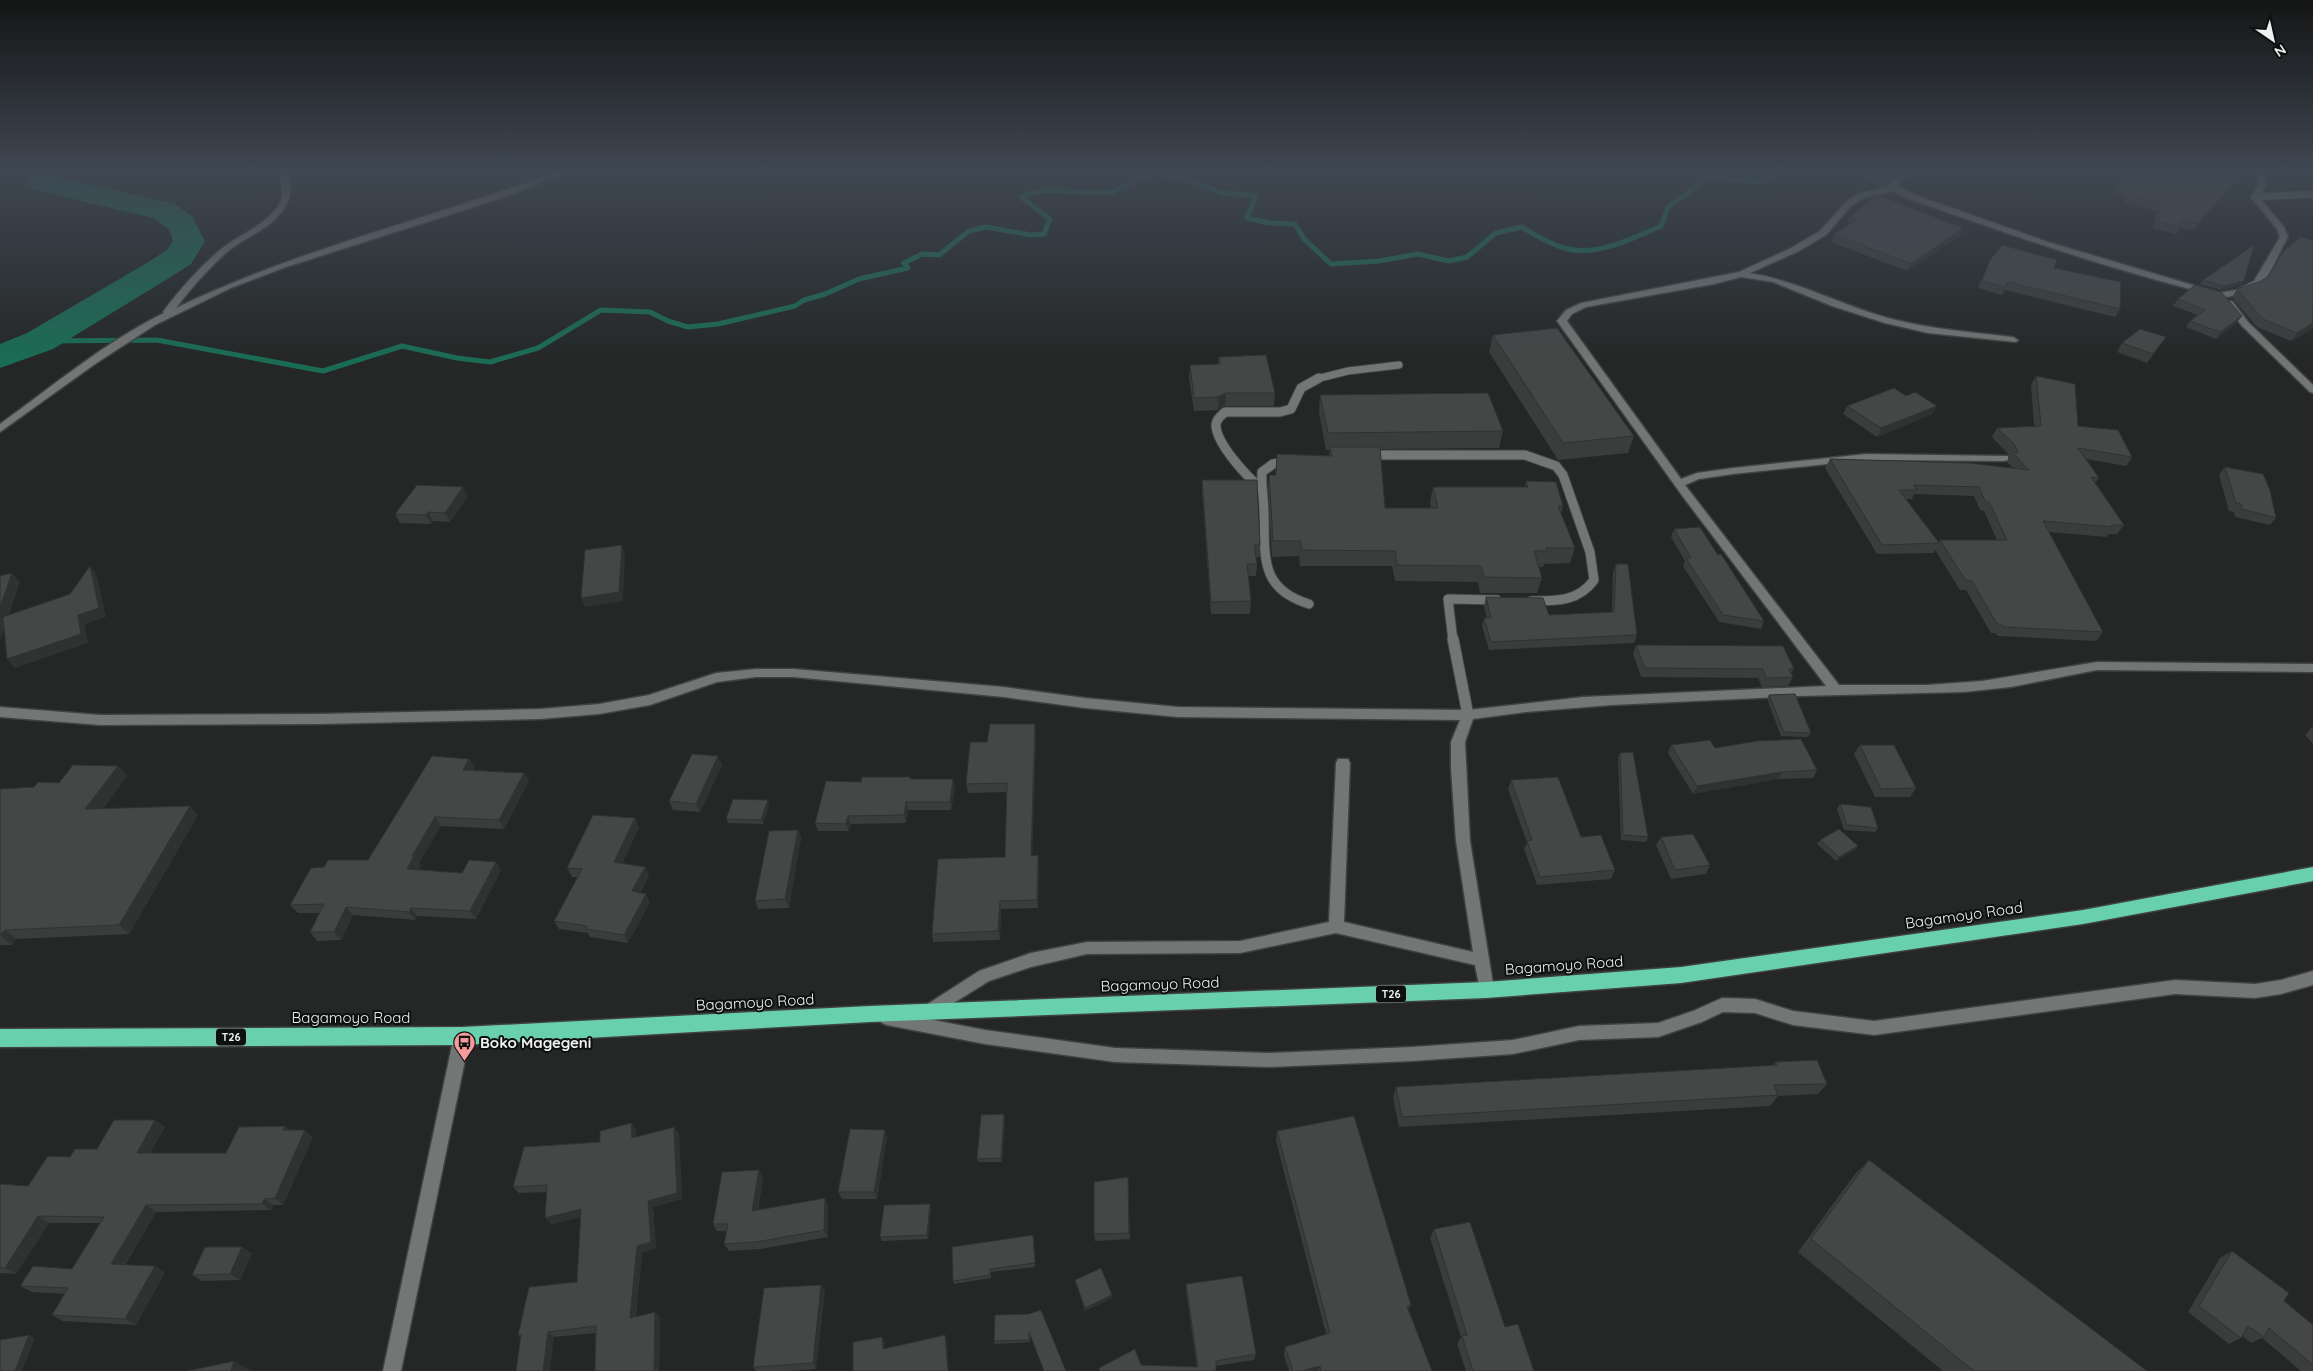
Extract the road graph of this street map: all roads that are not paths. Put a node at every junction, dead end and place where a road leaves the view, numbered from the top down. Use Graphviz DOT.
graph roads {
  1 [pos="248,233"];
  2 [pos="386,233"];
  3 [pos="1822,233"];
  4 [pos="2014,233"];
  5 [pos="2283,233"];
  6 [pos="1741,274"];
  7 [pos="2221,295"];
  8 [pos="167,314"];
  9 [pos="2012,340"];
  10 [pos="1399,365"];
  11 [pos="2313,390"];
  12 [pos="0,429"];
  13 [pos="1362,455"];
  14 [pos="2004,458"];
  15 [pos="1296,459"];
  16 [pos="1680,483"];
  17 [pos="1260,488"];
  18 [pos="1504,600"];
  19 [pos="1522,601"];
  20 [pos="1309,604"];
  21 [pos="2313,668"];
  22 [pos="1836,690"];
  23 [pos="0,712"];
  24 [pos="1468,715"];
  25 [pos="1343,763"];
  26 [pos="2313,874"];
  27 [pos="1336,927"];
  28 [pos="1480,960"];
  29 [pos="2313,978"];
  30 [pos="1486,990"];
  31 [pos="927,1012"];
  32 [pos="870,1014"];
  33 [pos="462,1036"];
  34 [pos="0,1038"];
  35 [pos="392,1371"];
  1 -- 8 [label="street"];
  2 -- 8 [label="street"];
  3 -- 6 [label="street"];
  4 -- 7 [label="street"];
  5 -- 7 [label="street"];
  6 -- 9 [label="street"];
  6 -- 16 [label="street"];
  7 -- 11 [label="street"];
  8 -- 12 [label="street"];
  10 -- 17 [label="lane"];
  13 -- 19 [label="lane"];
  14 -- 16 [label="street"];
  15 -- 17 [label="lane"];
  16 -- 22 [label="street"];
  17 -- 20 [label="lane"];
  18 -- 24 [label="lane"];
  21 -- 22 [label="street"];
  22 -- 24 [label="street"];
  23 -- 24 [label="street"];
  24 -- 28 [label="street"];
  25 -- 27 [label="street"];
  26 -- 30 [label="highway, Bagamoyo Road / T26"];
  27 -- 28 [label="street"];
  27 -- 31 [label="street"];
  28 -- 30 [label="street"];
  29 -- 32 [label="street"];
  30 -- 31 [label="highway, Bagamoyo Road / T26"];
  31 -- 32 [label="highway, Bagamoyo Road / T26"];
  32 -- 33 [label="highway, Bagamoyo Road / T26"];
  33 -- 34 [label="highway, Bagamoyo Road / T26"];
  33 -- 35 [label="street"];
}
